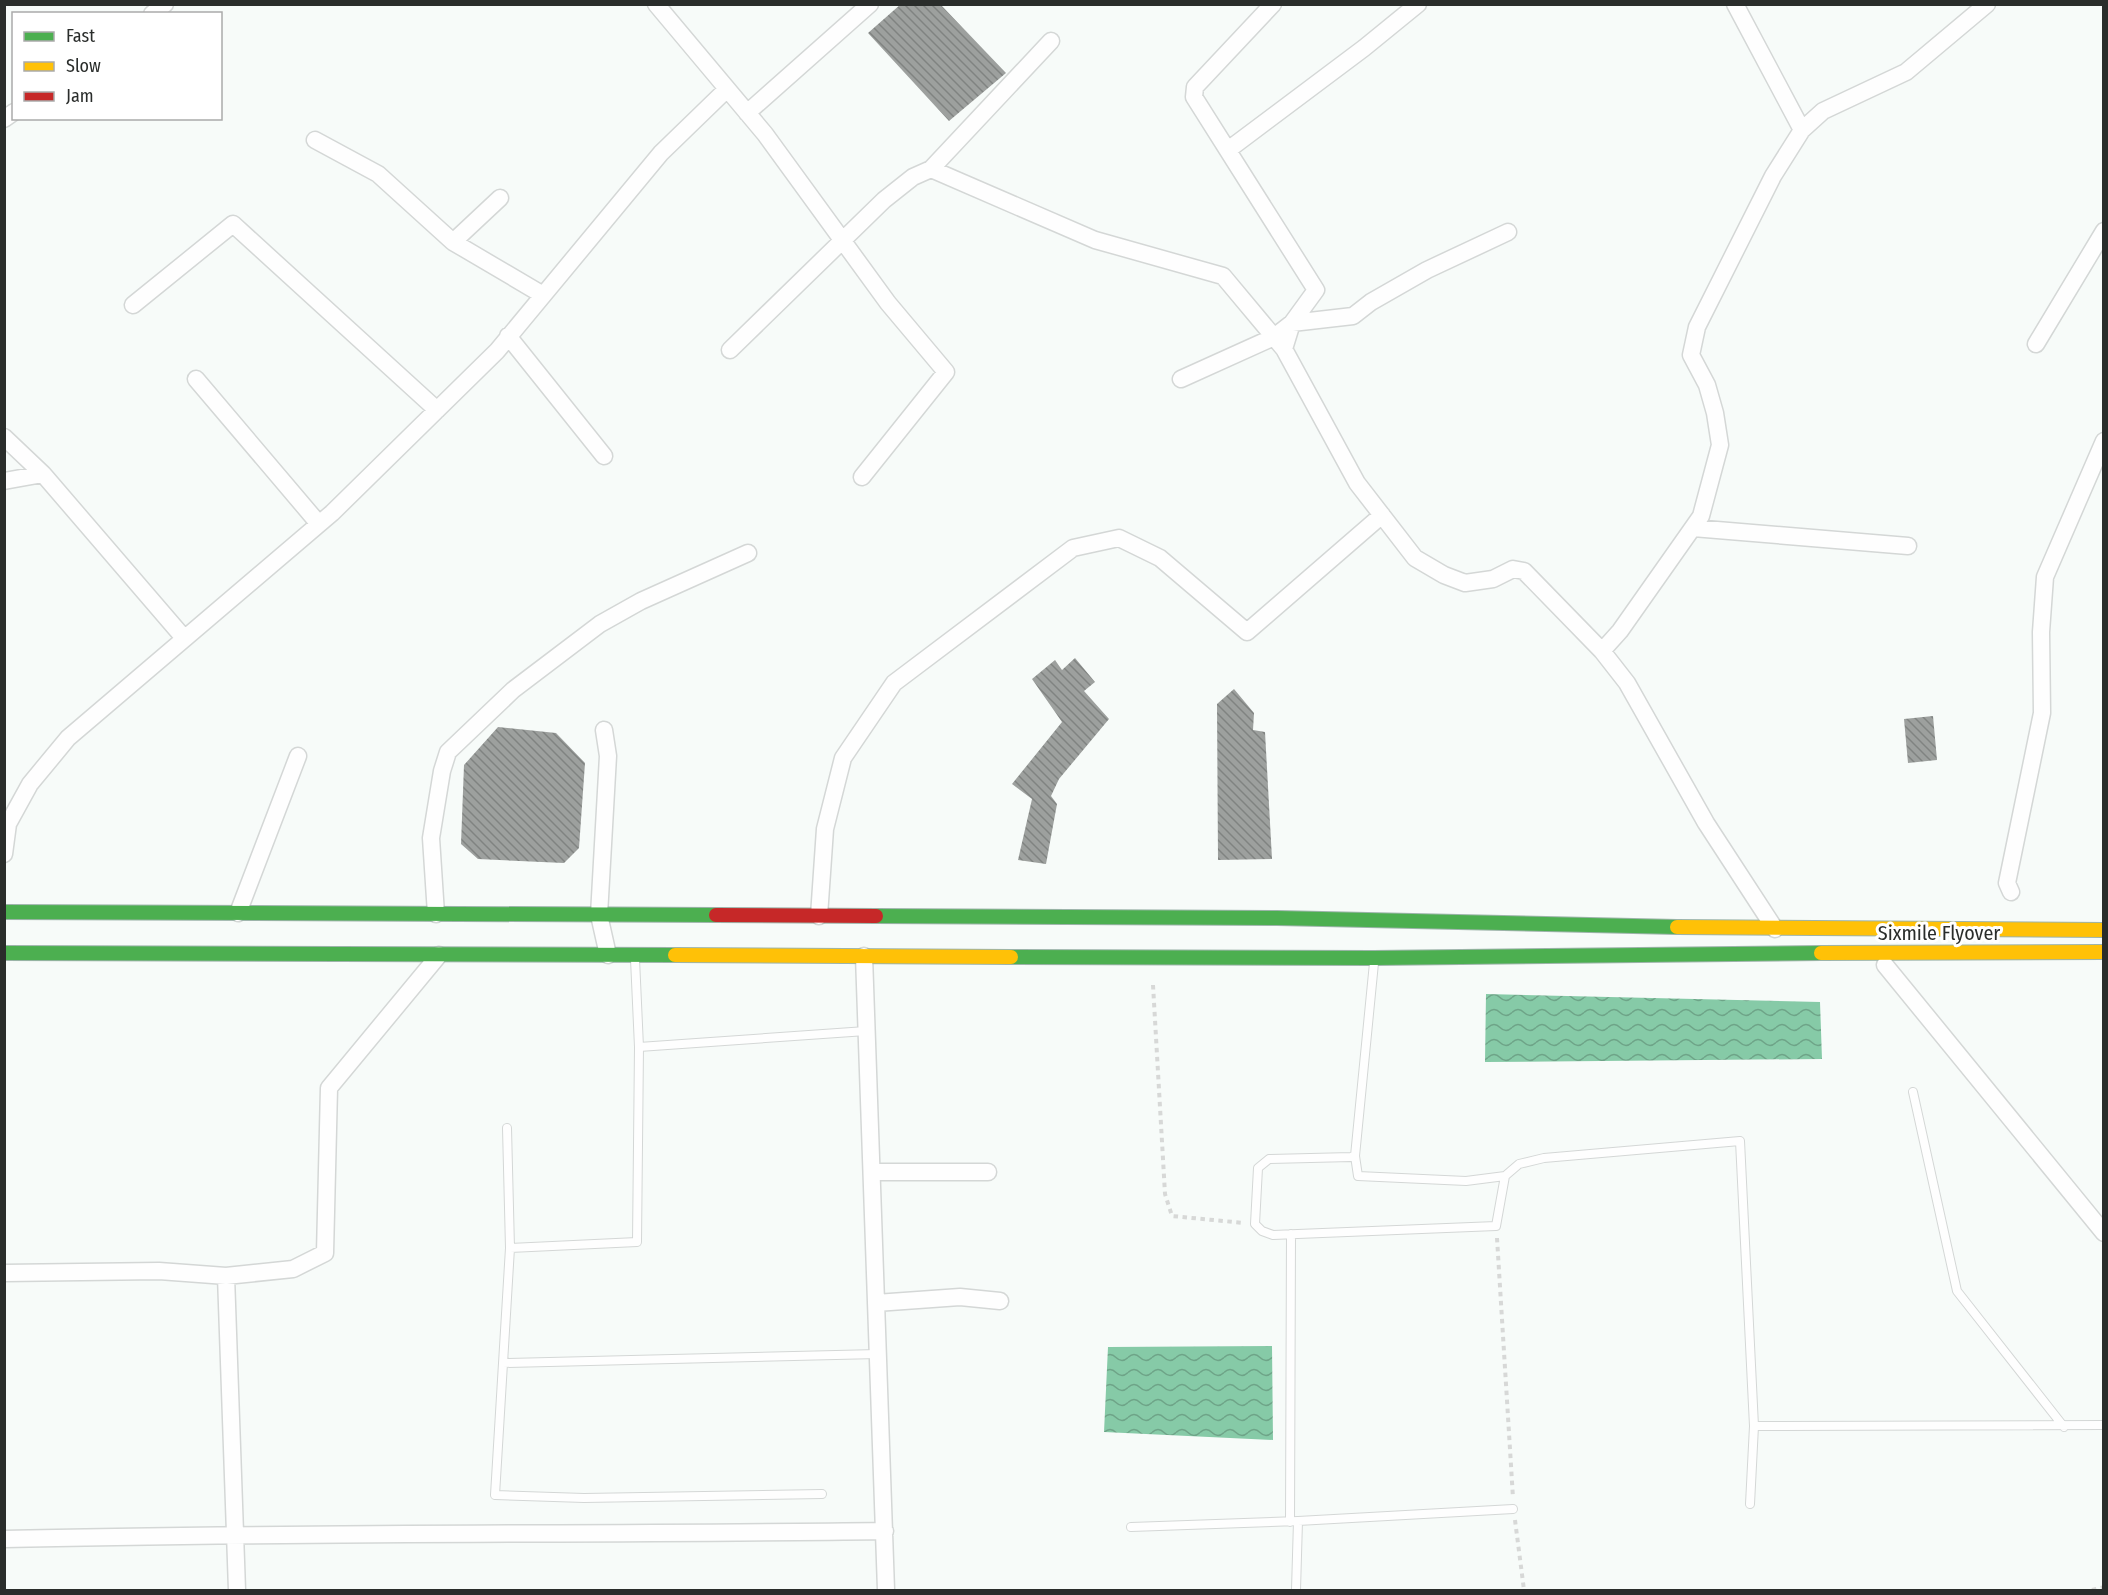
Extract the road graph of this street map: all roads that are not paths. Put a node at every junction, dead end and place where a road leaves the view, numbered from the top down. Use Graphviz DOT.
graph roads {
  1 [pos="656,4"];
  2 [pos="870,4"];
  3 [pos="1272,4"];
  4 [pos="1418,4"];
  5 [pos="1736,4"];
  6 [pos="1987,4"];
  7 [pos="1052,41"];
  8 [pos="726,90"];
  9 [pos="747,113"];
  10 [pos="1802,130"];
  11 [pos="315,140"];
  12 [pos="1228,150"];
  13 [pos="931,169"];
  14 [pos="500,198"];
  15 [pos="2103,231"];
  16 [pos="1508,232"];
  17 [pos="843,241"];
  18 [pos="453,242"];
  19 [pos="543,295"];
  20 [pos="133,305"];
  21 [pos="1292,323"];
  22 [pos="508,336"];
  23 [pos="1279,343"];
  24 [pos="2036,344"];
  25 [pos="730,351"];
  26 [pos="1181,379"];
  27 [pos="196,380"];
  28 [pos="437,410"];
  29 [pos="4,437"];
  30 [pos="2103,441"];
  31 [pos="604,456"];
  32 [pos="43,474"];
  33 [pos="862,477"];
  34 [pos="4,481"];
  35 [pos="1382,515"];
  36 [pos="319,524"];
  37 [pos="1693,528"];
  38 [pos="1908,546"];
  39 [pos="748,553"];
  40 [pos="184,638"];
  41 [pos="1602,651"];
  42 [pos="604,730"];
  43 [pos="298,756"];
  44 [pos="4,854"];
  45 [pos="2011,892"];
  46 [pos="4,912"];
  47 [pos="238,913"];
  48 [pos="436,914"];
  49 [pos="599,915"];
  50 [pos="1953,915"];
  51 [pos="819,916"];
  52 [pos="1775,929"];
  53 [pos="2103,930"];
  54 [pos="2103,952"];
  55 [pos="4,953"];
  56 [pos="1774,953"];
  57 [pos="439,955"];
  58 [pos="608,955"];
  59 [pos="635,955"];
  60 [pos="864,956"];
  61 [pos="1374,958"];
  62 [pos="1884,965"];
  63 [pos="1942,966"];
  64 [pos="1788,967"];
  65 [pos="1810,967"];
  66 [pos="867,1031"];
  67 [pos="639,1047"];
  68 [pos="1913,1092"];
  69 [pos="507,1128"];
  70 [pos="1355,1156"];
  71 [pos="872,1172"];
  72 [pos="988,1172"];
  73 [pos="1505,1176"];
  74 [pos="2103,1233"];
  75 [pos="1291,1234"];
  76 [pos="510,1248"];
  77 [pos="4,1273"];
  78 [pos="226,1276"];
  79 [pos="1000,1301"];
  80 [pos="876,1304"];
  81 [pos="878,1354"];
  82 [pos="503,1364"];
  83 [pos="2103,1425"];
  84 [pos="1755,1426"];
  85 [pos="2064,1427"];
  86 [pos="822,1494"];
  87 [pos="1750,1504"];
  88 [pos="1514,1509"];
  89 [pos="1294,1521"];
  90 [pos="1131,1527"];
  91 [pos="885,1531"];
  92 [pos="235,1534"];
  93 [pos="4,1539"];
  94 [pos="237,1590"];
  95 [pos="886,1590"];
  96 [pos="1296,1590"];
  1 -- 8 [label="street"];
  2 -- 9 [label="street"];
  3 -- 12 [label="street"];
  4 -- 12 [label="street"];
  5 -- 10 [label="street"];
  6 -- 10 [label="street"];
  7 -- 13 [label="street"];
  8 -- 9 [label="street"];
  8 -- 19 [label="street"];
  9 -- 17 [label="street"];
  10 -- 37 [label="street"];
  11 -- 18 [label="street"];
  12 -- 21 [label="street"];
  13 -- 17 [label="street"];
  13 -- 23 [label="street"];
  14 -- 18 [label="street"];
  15 -- 24 [label="street"];
  16 -- 21 [label="street"];
  17 -- 25 [label="street"];
  17 -- 33 [label="street"];
  18 -- 19 [label="street"];
  19 -- 22 [label="street"];
  20 -- 28 [label="street"];
  21 -- 23 [label="street"];
  22 -- 28 [label="street"];
  22 -- 31 [label="street"];
  23 -- 26 [label="street"];
  23 -- 35 [label="street"];
  27 -- 36 [label="street"];
  28 -- 36 [label="street"];
  29 -- 32 [label="street"];
  30 -- 45 [label="street"];
  32 -- 34 [label="street"];
  32 -- 40 [label="street"];
  35 -- 41 [label="street"];
  35 -- 51 [label="street"];
  36 -- 40 [label="street"];
  37 -- 38 [label="street"];
  37 -- 41 [label="street"];
  39 -- 48 [label="street"];
  40 -- 44 [label="street"];
  41 -- 52 [label="street"];
  42 -- 49 [label="street"];
  43 -- 47 [label="street"];
  46 -- 47 [label="main road, Sixmile Flyover"];
  47 -- 48 [label="main road, Sixmile Flyover"];
  48 -- 49 [label="main road, Sixmile Flyover"];
  49 -- 51 [label="main road, Sixmile Flyover"];
  49 -- 58 [label="street"];
  50 -- 52 [label="main road"];
  51 -- 52 [label="main road, Sixmile Flyover"];
  52 -- 53 [label="main road, Sixmile Flyover"];
  54 -- 56 [label="main road, Sixmile Flyover"];
  55 -- 57 [label="main road, Sixmile Flyover"];
  56 -- 61 [label="main road, Sixmile Flyover"];
  56 -- 64 [label="main road"];
  57 -- 58 [label="main road, Sixmile Flyover"];
  57 -- 78 [label="street"];
  58 -- 59 [label="main road, Sixmile Flyover"];
  59 -- 60 [label="main road, Sixmile Flyover"];
  59 -- 67 [label="lane"];
  60 -- 61 [label="main road, Sixmile Flyover"];
  60 -- 66 [label="street"];
  61 -- 70 [label="lane"];
  62 -- 63 [label="main road"];
  62 -- 65 [label="main road"];
  62 -- 74 [label="street"];
  66 -- 67 [label="lane"];
  66 -- 71 [label="street"];
  67 -- 76 [label="lane"];
  68 -- 85 [label="lane"];
  69 -- 76 [label="lane"];
  70 -- 73 [label="lane"];
  70 -- 75 [label="lane"];
  71 -- 72 [label="street"];
  71 -- 80 [label="street"];
  73 -- 75 [label="lane"];
  73 -- 84 [label="lane"];
  75 -- 89 [label="lane"];
  76 -- 82 [label="lane"];
  77 -- 78 [label="street"];
  78 -- 92 [label="street"];
  79 -- 80 [label="street"];
  80 -- 81 [label="street"];
  81 -- 82 [label="lane"];
  81 -- 91 [label="street"];
  82 -- 86 [label="lane"];
  83 -- 85 [label="lane"];
  84 -- 85 [label="lane"];
  84 -- 87 [label="lane"];
  88 -- 89 [label="lane"];
  89 -- 90 [label="lane"];
  89 -- 96 [label="lane"];
  91 -- 92 [label="street"];
  91 -- 95 [label="street"];
  92 -- 93 [label="street"];
  92 -- 94 [label="street"];
}
